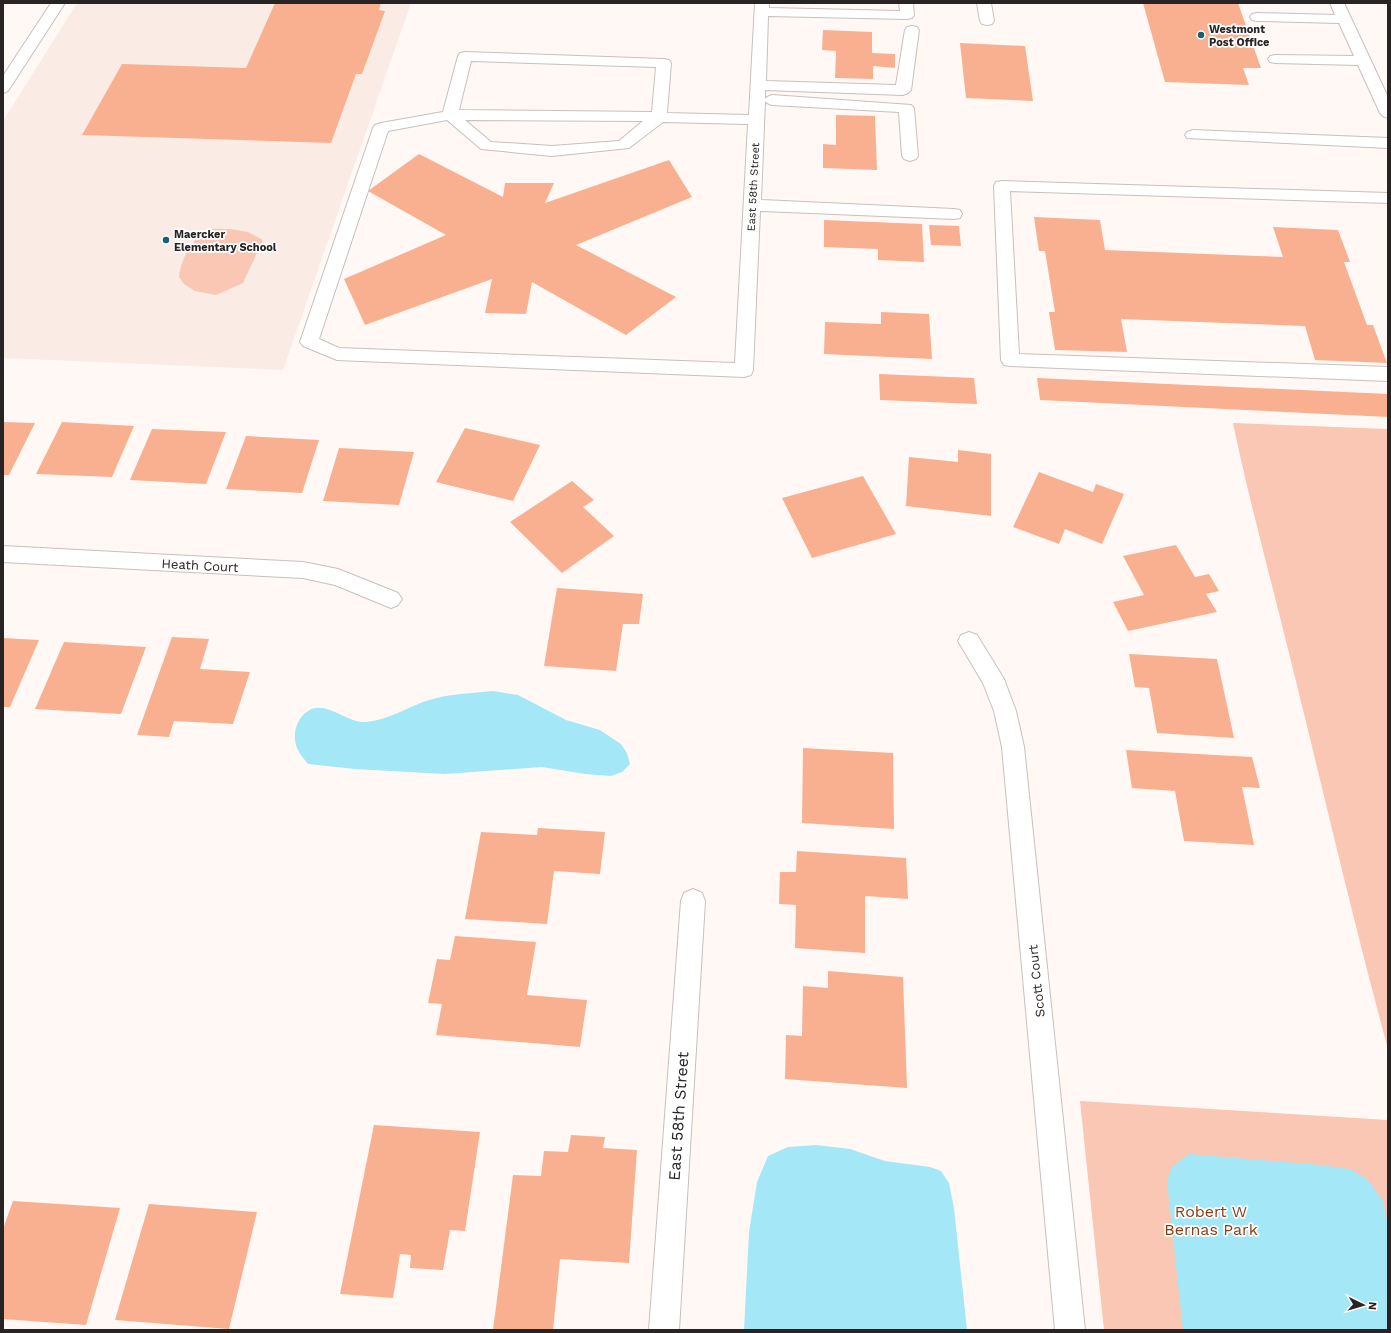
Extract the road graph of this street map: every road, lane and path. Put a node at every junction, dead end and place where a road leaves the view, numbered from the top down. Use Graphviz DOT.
graph roads {
  1 [pos="58,3"];
  2 [pos="906,3"];
  3 [pos="984,3"];
  4 [pos="1337,3"];
  5 [pos="762,8"];
  6 [pos="1257,17"];
  7 [pos="1345,19"];
  8 [pos="987,21"];
  9 [pos="912,30"];
  10 [pos="1275,59"];
  11 [pos="1364,61"];
  12 [pos="3,88"];
  13 [pos="758,92"];
  14 [pos="1388,113"];
  15 [pos="450,114"];
  16 [pos="659,117"];
  17 [pos="756,120"];
  18 [pos="1194,135"];
  19 [pos="1388,143"];
  20 [pos="910,156"];
  21 [pos="1388,198"];
  22 [pos="752,205"];
  23 [pos="954,214"];
  24 [pos="1388,374"];
  25 [pos="3,554"];
  26 [pos="391,599"];
  27 [pos="969,641"];
  28 [pos="693,901"];
  29 [pos="664,1330"];
  30 [pos="1070,1330"];
  1 -- 12 [label="street"];
  2 -- 5 [label="street"];
  3 -- 8 [label="street"];
  4 -- 7 [label="street"];
  5 -- 13 [label="street, East 58th Street"];
  6 -- 7 [label="street"];
  7 -- 11 [label="street"];
  9 -- 13 [label="street"];
  10 -- 11 [label="street"];
  11 -- 14 [label="street"];
  13 -- 17 [label="street, East 58th Street"];
  13 -- 20 [label="street"];
  15 -- 16 [label="street"];
  15 -- 16 [label="street"];
  15 -- 16 [label="street"];
  15 -- 22 [label="street, East 58th Street"];
  16 -- 17 [label="street"];
  17 -- 22 [label="street, East 58th Street"];
  18 -- 19 [label="street"];
  21 -- 24 [label="street"];
  22 -- 23 [label="street"];
  25 -- 26 [label="street, Heath Court"];
  27 -- 30 [label="street, Scott Court"];
  28 -- 29 [label="street, East 58th Street"];
}
